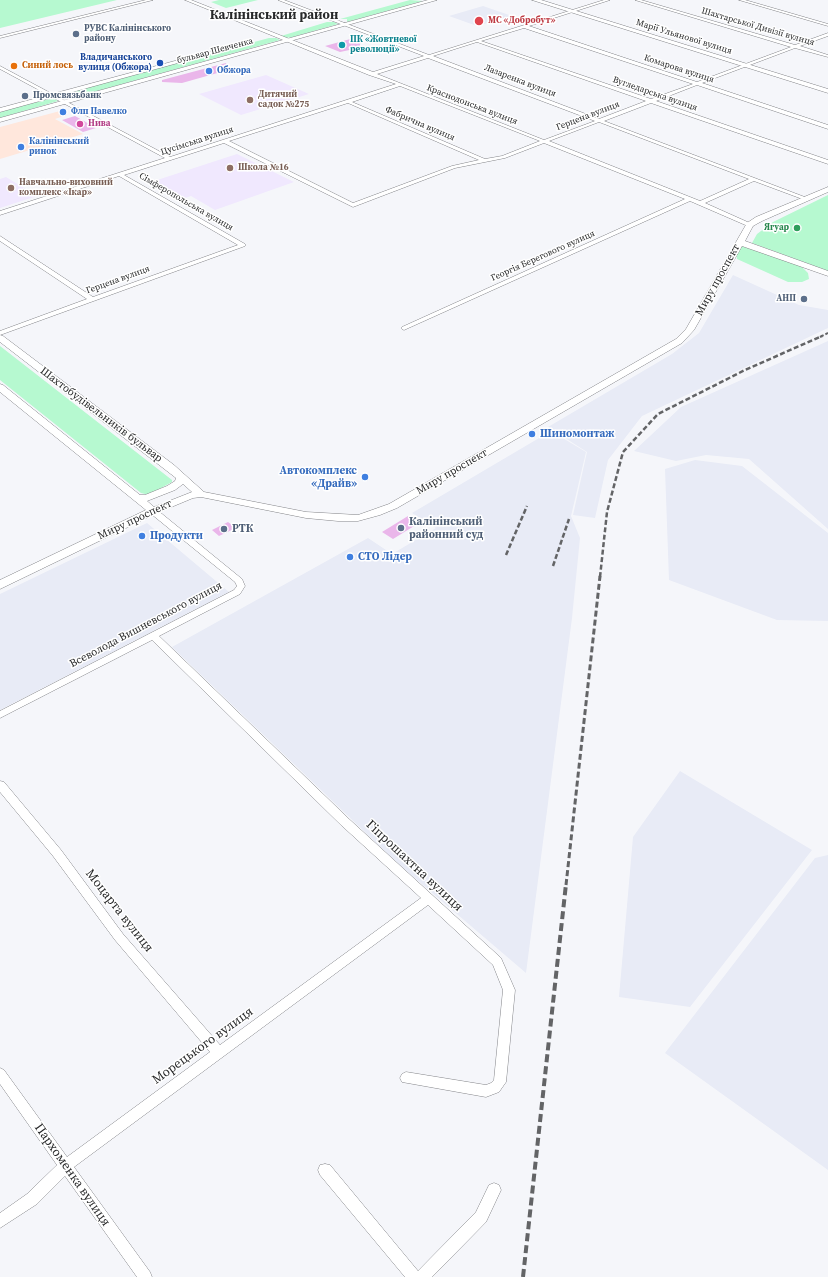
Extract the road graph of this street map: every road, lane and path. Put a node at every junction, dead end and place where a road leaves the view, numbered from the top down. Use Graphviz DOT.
graph roads {
  1 [pos="151,0"];
  2 [pos="187,0"];
  3 [pos="280,0"];
  4 [pos="434,0"];
  5 [pos="535,0"];
  6 [pos="608,0"];
  7 [pos="638,0"];
  8 [pos="741,0"];
  9 [pos="571,12"];
  10 [pos="343,17"];
  11 [pos="332,20"];
  12 [pos="319,23"];
  13 [pos="344,25"];
  14 [pos="828,25"];
  15 [pos="524,26"];
  16 [pos="283,33"];
  17 [pos="828,34"];
  18 [pos="275,35"];
  19 [pos="0,37"];
  20 [pos="261,39"];
  21 [pos="288,40"];
  22 [pos="478,41"];
  23 [pos="245,43"];
  24 [pos="796,46"];
  25 [pos="428,56"];
  26 [pos="828,56"];
  27 [pos="745,65"];
  28 [pos="0,67"];
  29 [pos="371,74"];
  30 [pos="698,83"];
  31 [pos="399,85"];
  32 [pos="828,91"];
  33 [pos="54,96"];
  34 [pos="347,101"];
  35 [pos="652,101"];
  36 [pos="65,102"];
  37 [pos="0,110"];
  38 [pos="0,120"];
  39 [pos="600,121"];
  40 [pos="828,127"];
  41 [pos="224,141"];
  42 [pos="544,142"];
  43 [pos="169,158"];
  44 [pos="486,161"];
  45 [pos="828,162"];
  46 [pos="119,174"];
  47 [pos="754,179"];
  48 [pos="828,189"];
  49 [pos="807,198"];
  50 [pos="690,199"];
  51 [pos="700,203"];
  52 [pos="0,213"];
  53 [pos="750,225"];
  54 [pos="0,238"];
  55 [pos="740,242"];
  56 [pos="243,245"];
  57 [pos="828,274"];
  58 [pos="91,299"];
  59 [pos="404,328"];
  60 [pos="0,333"];
  61 [pos="0,338"];
  62 [pos="0,386"];
  63 [pos="182,477"];
  64 [pos="201,494"];
  65 [pos="137,498"];
  66 [pos="153,511"];
  67 [pos="0,585"];
  68 [pos="153,635"];
  69 [pos="0,715"];
  70 [pos="0,785"];
  71 [pos="428,899"];
  72 [pos="219,1053"];
  73 [pos="0,1074"];
  74 [pos="406,1078"];
  75 [pos="66,1166"];
  76 [pos="325,1170"];
  77 [pos="494,1190"];
  78 [pos="0,1221"];
  79 [pos="145,1277"];
  80 [pos="414,1277"];
  81 [pos="422,1277"];
  1 -- 19 [label="street"];
  2 -- 18 [label="street, Краснодонська вулиця"];
  3 -- 11 [label="street, Лазаренка вулиця"];
  4 -- 13 [label="main road, бульвар Шевченка"];
  5 -- 9 [label="main road, Марії Ульянової вулиця"];
  6 -- 9 [label="street"];
  7 -- 24 [label="street, Шахтарської Дивізії вулиця"];
  8 -- 14 [label="street"];
  9 -- 15 [label="street"];
  9 -- 27 [label="main road, Марії Ульянової вулиця"];
  10 -- 11 [label="main road"];
  11 -- 12 [label="main road"];
  11 -- 13 [label="street, Лазаренка вулиця"];
  13 -- 21 [label="main road, бульвар Шевченка"];
  13 -- 25 [label="street, Лазаренка вулиця"];
  15 -- 22 [label="street"];
  15 -- 30 [label="street, Комарова вулиця"];
  16 -- 18 [label="main road, бульвар Шевченка"];
  17 -- 24 [label="street, Герцена вулиця"];
  18 -- 20 [label="main road, бульвар Шевченка"];
  18 -- 21 [label="street, Краснодонська вулиця"];
  21 -- 29 [label="street, Краснодонська вулиця"];
  21 -- 36 [label="main road, бульвар Шевченка"];
  22 -- 25 [label="street"];
  22 -- 35 [label="street, Вугледарська вулиця"];
  23 -- 33 [label="main road, бульвар Шевченка"];
  24 -- 26 [label="street, Шахтарської Дивізії вулиця"];
  24 -- 27 [label="street, Герцена вулиця"];
  25 -- 29 [label="street"];
  25 -- 39 [label="street, Лазаренка вулиця"];
  27 -- 30 [label="street, Герцена вулиця"];
  27 -- 32 [label="main road, Марії Ульянової вулиця"];
  28 -- 33 [label="street"];
  29 -- 31 [label="street, Краснодонська вулиця"];
  30 -- 35 [label="street, Герцена вулиця"];
  30 -- 40 [label="street, Комарова вулиця"];
  31 -- 34 [label="street, Цусімська вулиця"];
  31 -- 42 [label="street, Краснодонська вулиця"];
  33 -- 36 [label="street"];
  33 -- 37 [label="main road, бульвар Шевченка"];
  34 -- 41 [label="street, Цусімська вулиця"];
  34 -- 44 [label="street, Фабрична вулиця"];
  35 -- 39 [label="street, Герцена вулиця"];
  35 -- 45 [label="street, Вугледарська вулиця"];
  36 -- 38 [label="main road, бульвар Шевченка"];
  36 -- 43 [label="street"];
  39 -- 42 [label="street, Герцена вулиця"];
  39 -- 47 [label="street, Лазаренка вулиця"];
  41 -- 43 [label="street, Цусімська вулиця"];
  41 -- 44 [label="street, Герцена вулиця"];
  42 -- 44 [label="street, Герцена вулиця"];
  42 -- 50 [label="street, Краснодонська вулиця"];
  43 -- 46 [label="street, Цусімська вулиця"];
  46 -- 52 [label="street, Цусімська вулиця"];
  46 -- 56 [label="street, Сімферопольська вулиця"];
  47 -- 49 [label="street, Лазаренка вулиця"];
  47 -- 51 [label="street"];
  48 -- 49 [label="main road"];
  49 -- 53 [label="main road"];
  50 -- 51 [label="street, Краснодонська вулиця"];
  50 -- 59 [label="street, Георгія Берегового вулиця"];
  51 -- 53 [label="street, Краснодонська вулиця"];
  53 -- 55 [label="main road, Миру проспект"];
  54 -- 58 [label="street"];
  55 -- 57 [label="main road"];
  55 -- 64 [label="main road, Миру проспект"];
  56 -- 58 [label="street, Герцена вулиця"];
  58 -- 60 [label="street, Герцена вулиця"];
  61 -- 63 [label="main road, Шахтобудівельників бульвар"];
  62 -- 65 [label="main road"];
  63 -- 64 [label="main road, Шахтобудівельників бульвар"];
  63 -- 65 [label="main road"];
  64 -- 66 [label="main road, Миру проспект"];
  65 -- 66 [label="main road"];
  66 -- 67 [label="main road, Миру проспект"];
  66 -- 68 [label="street, Всеволода Вишневського вулиця"];
  68 -- 69 [label="street, Всеволода Вишневського вулиця"];
  68 -- 71 [label="street, Гіпрошахтна вулиця"];
  70 -- 72 [label="street, Моцарта вулиця"];
  71 -- 72 [label="street, Морецького вулиця"];
  71 -- 74 [label="street, Гіпрошахтна вулиця"];
  72 -- 75 [label="street, Морецького вулиця"];
  73 -- 75 [label="street, Пархоменка вулиця"];
  75 -- 78 [label="street, Морецького вулиця"];
  75 -- 79 [label="street, Пархоменка вулиця"];
  76 -- 80 [label="street"];
  77 -- 81 [label="street"];
}
